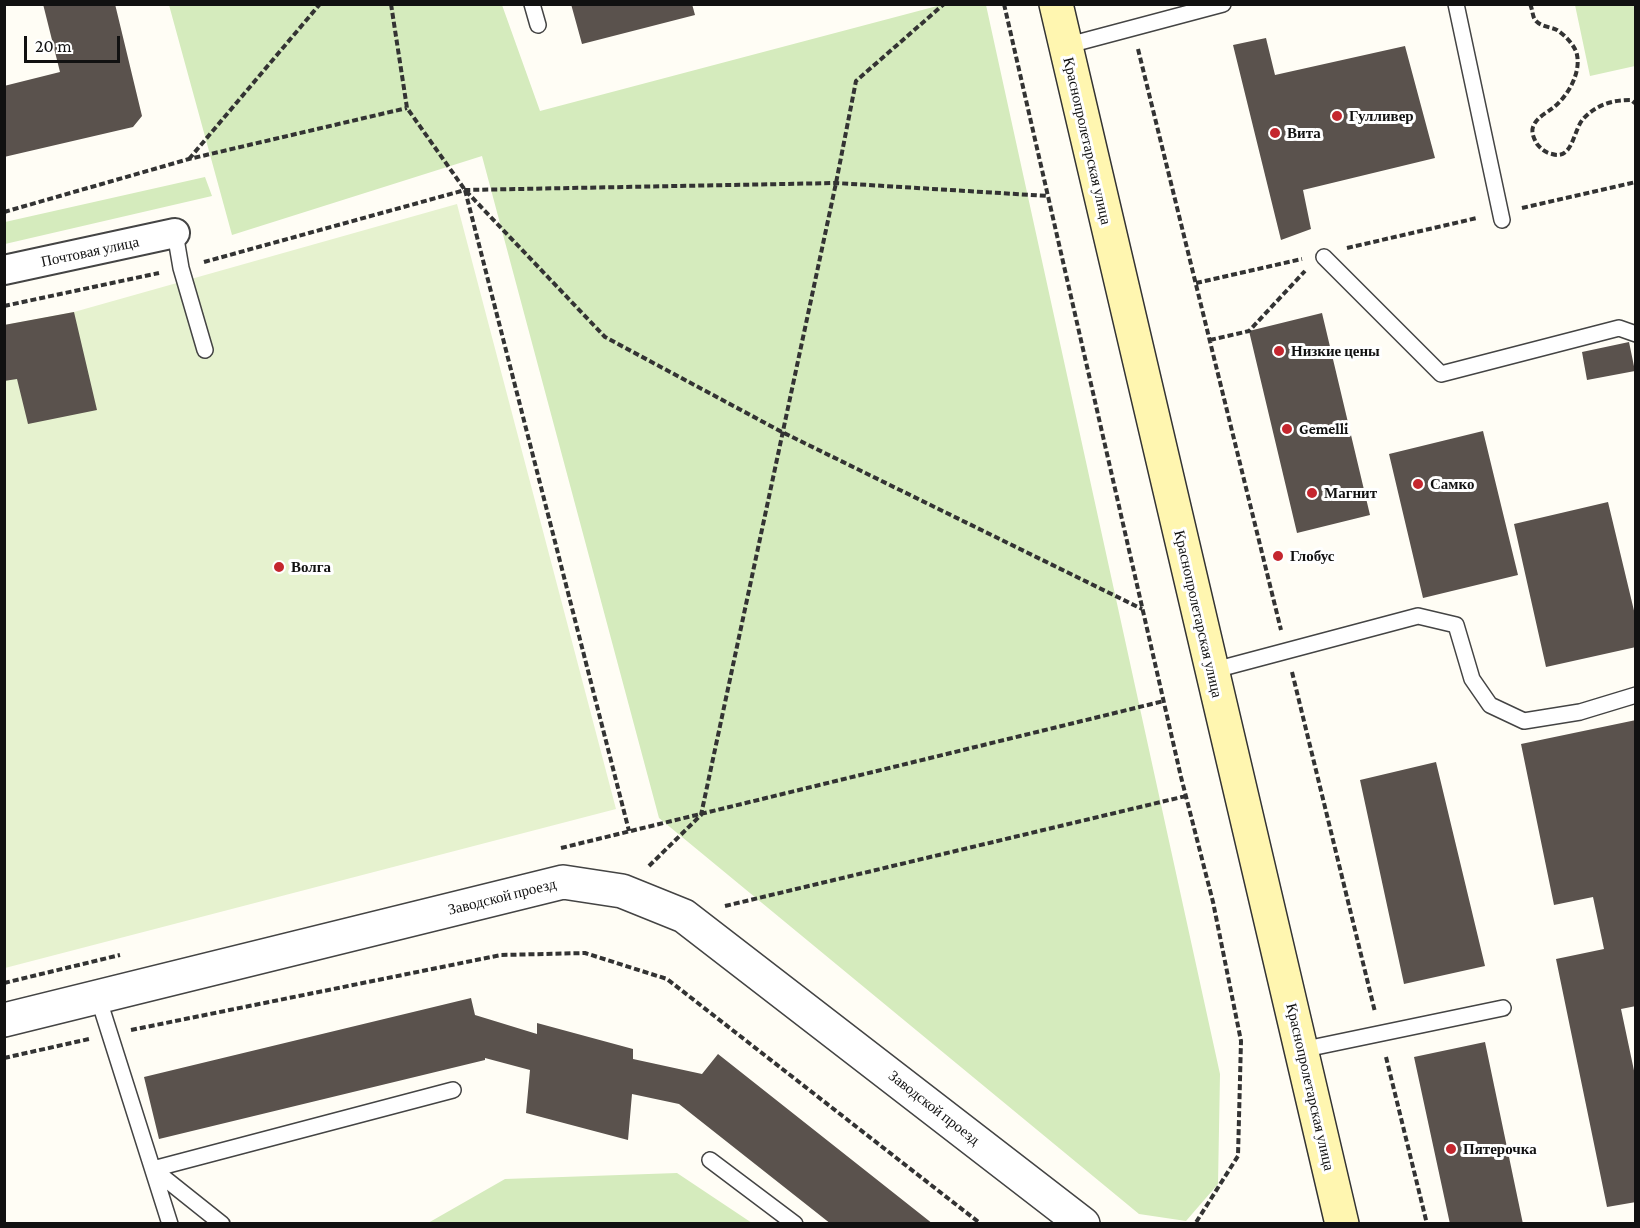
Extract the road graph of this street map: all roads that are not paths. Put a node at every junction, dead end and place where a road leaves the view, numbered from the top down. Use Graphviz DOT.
graph roads {
  1 [pos="532,4"];
  2 [pos="1056,4"];
  3 [pos="1223,4"];
  4 [pos="1456,4"];
  5 [pos="1198,8"];
  6 [pos="538,25"];
  7 [pos="1065,46"];
  8 [pos="1502,220"];
  9 [pos="175,233"];
  10 [pos="1318,257"];
  11 [pos="4,270"];
  12 [pos="1635,334"];
  13 [pos="205,350"];
  14 [pos="1211,670"];
  15 [pos="1635,695"];
  16 [pos="98,997"];
  17 [pos="1503,1008"];
  18 [pos="4,1020"];
  19 [pos="1301,1050"];
  20 [pos="453,1090"];
  21 [pos="710,1160"];
  22 [pos="153,1169"];
  23 [pos="170,1224"];
  24 [pos="222,1224"];
  25 [pos="795,1224"];
  26 [pos="1083,1224"];
  27 [pos="1342,1224"];
  1 -- 6 [label="lane"];
  2 -- 7 [label="main road, Краснопролетарская улица"];
  3 -- 5 [label="lane"];
  4 -- 8 [label="lane"];
  5 -- 7 [label="lane"];
  7 -- 14 [label="main road, Краснопролетарская улица"];
  9 -- 11 [label="street, Почтовая улица"];
  9 -- 13 [label="lane"];
  10 -- 12 [label="lane"];
  14 -- 15 [label="lane"];
  14 -- 19 [label="main road, Краснопролетарская улица"];
  16 -- 18 [label="street, Заводской проезд"];
  16 -- 22 [label="lane"];
  16 -- 26 [label="street, Заводской проезд"];
  17 -- 19 [label="lane"];
  19 -- 27 [label="main road, Краснопролетарская улица"];
  20 -- 22 [label="lane"];
  21 -- 25 [label="lane"];
  22 -- 23 [label="lane"];
  22 -- 24 [label="lane"];
}
